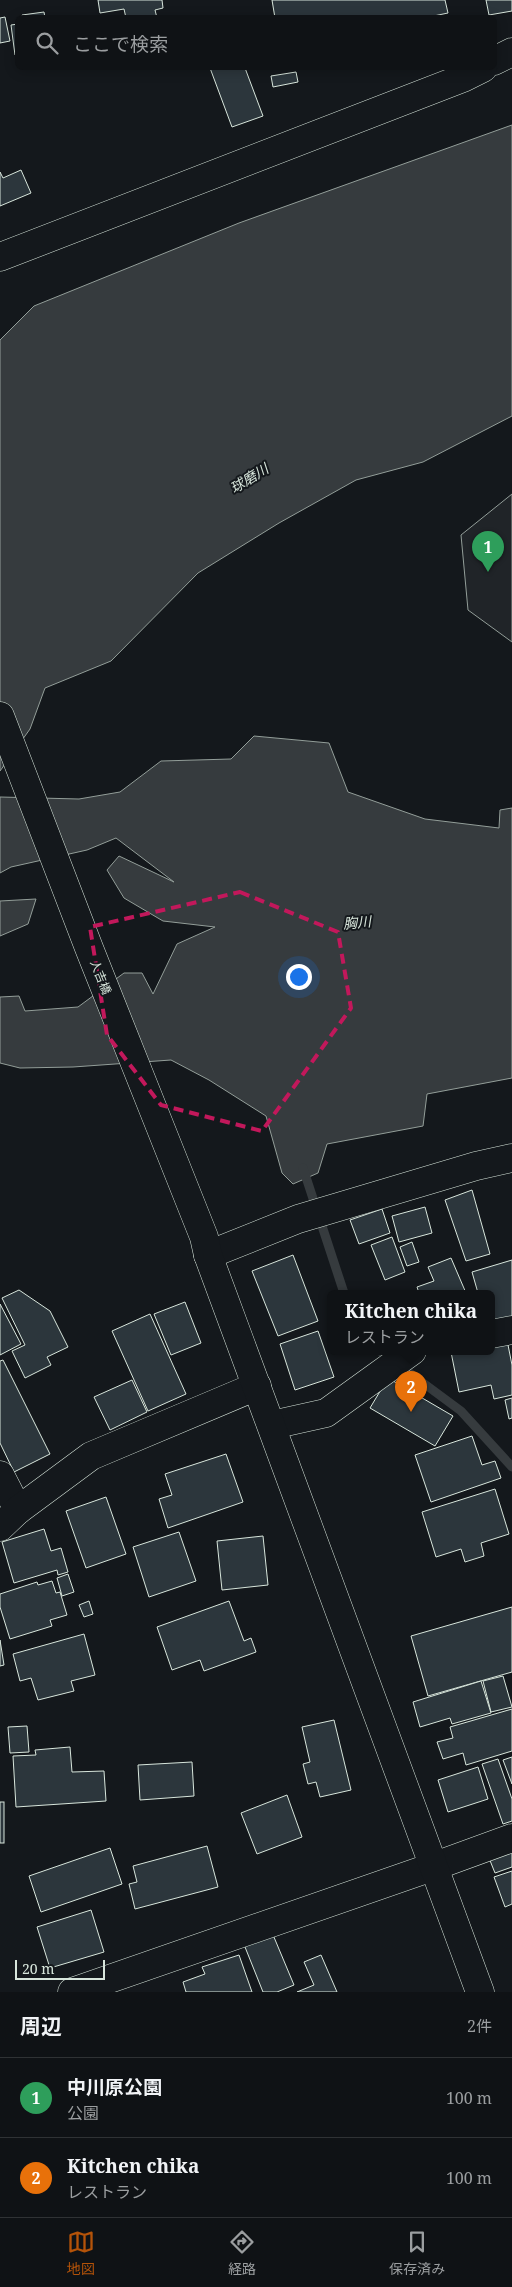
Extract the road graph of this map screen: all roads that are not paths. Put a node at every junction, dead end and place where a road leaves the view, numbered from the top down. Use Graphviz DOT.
graph roads {
  1 [pos="512,52"];
  2 [pos="497,60"];
  3 [pos="478,70"];
  4 [pos="0,257"];
  5 [pos="0,716"];
  6 [pos="512,1158"];
  7 [pos="206,1246"];
  8 [pos="512,1330"];
  9 [pos="495,1333"];
  10 [pos="406,1355"];
  11 [pos="257,1386"];
  12 [pos="272,1424"];
  13 [pos="0,1475"];
  14 [pos="9,1518"];
  15 [pos="512,1838"];
  16 [pos="435,1866"];
  17 [pos="72,1992"];
  18 [pos="480,1992"];
  1 -- 2 [label="street"];
  3 -- 4 [label="street"];
  5 -- 7 [label="street, 人吉橋"];
  6 -- 7 [label="street"];
  7 -- 11 [label="street, 人吉橋"];
  8 -- 9 [label="street"];
  10 -- 12 [label="street"];
  11 -- 12 [label="street, 人吉橋"];
  11 -- 14 [label="street"];
  12 -- 16 [label="street, 人吉橋"];
  13 -- 14 [label="street"];
  15 -- 16 [label="street"];
  16 -- 17 [label="street"];
  16 -- 18 [label="street, 人吉橋"];
}
